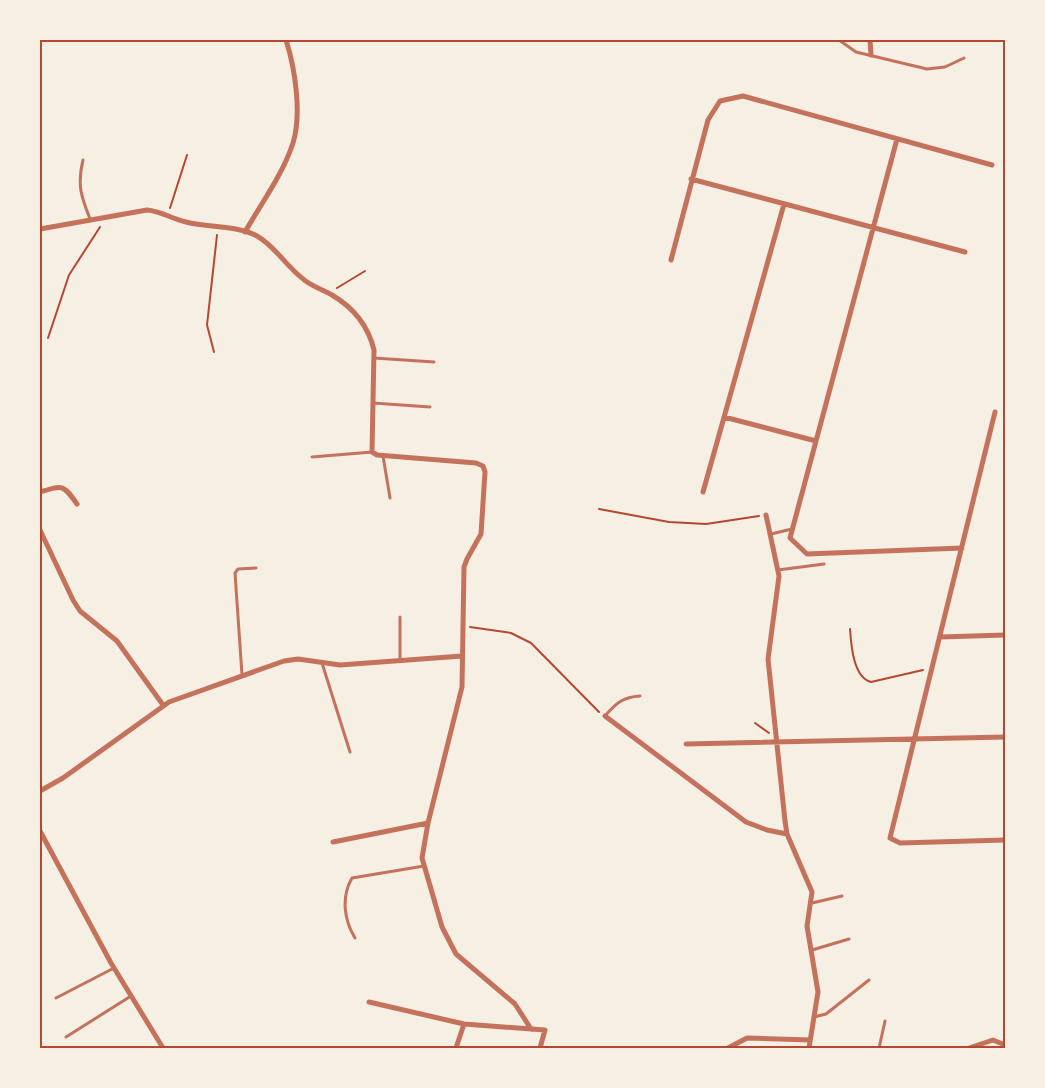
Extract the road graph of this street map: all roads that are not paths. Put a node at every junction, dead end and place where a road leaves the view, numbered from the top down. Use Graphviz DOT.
graph roads {
  1 [pos="286,40"];
  2 [pos="839,40"];
  3 [pos="870,40"];
  4 [pos="871,55"];
  5 [pos="964,58"];
  6 [pos="897,139"];
  7 [pos="82,160"];
  8 [pos="992,165"];
  9 [pos="691,179"];
  10 [pos="784,204"];
  11 [pos="90,219"];
  12 [pos="874,228"];
  13 [pos="40,229"];
  14 [pos="245,232"];
  15 [pos="965,252"];
  16 [pos="670,260"];
  17 [pos="374,358"];
  18 [pos="434,362"];
  19 [pos="372,403"];
  20 [pos="430,407"];
  21 [pos="995,412"];
  22 [pos="724,417"];
  23 [pos="816,441"];
  24 [pos="372,452"];
  25 [pos="383,456"];
  26 [pos="312,457"];
  27 [pos="40,492"];
  28 [pos="703,492"];
  29 [pos="390,498"];
  30 [pos="77,504"];
  31 [pos="766,515"];
  32 [pos="40,530"];
  33 [pos="792,530"];
  34 [pos="769,534"];
  35 [pos="962,548"];
  36 [pos="824,564"];
  37 [pos="256,568"];
  38 [pos="778,570"];
  39 [pos="400,617"];
  40 [pos="1005,635"];
  41 [pos="940,637"];
  42 [pos="462,656"];
  43 [pos="400,661"];
  44 [pos="322,664"];
  45 [pos="242,675"];
  46 [pos="640,696"];
  47 [pos="163,705"];
  48 [pos="605,716"];
  49 [pos="1005,736"];
  50 [pos="776,739"];
  51 [pos="915,739"];
  52 [pos="686,744"];
  53 [pos="350,752"];
  54 [pos="40,790"];
  55 [pos="428,823"];
  56 [pos="40,830"];
  57 [pos="787,834"];
  58 [pos="1005,840"];
  59 [pos="332,842"];
  60 [pos="424,866"];
  61 [pos="842,896"];
  62 [pos="812,904"];
  63 [pos="355,938"];
  64 [pos="848,939"];
  65 [pos="812,950"];
  66 [pos="114,968"];
  67 [pos="869,980"];
  68 [pos="132,996"];
  69 [pos="56,998"];
  70 [pos="369,1002"];
  71 [pos="814,1017"];
  72 [pos="884,1021"];
  73 [pos="464,1024"];
  74 [pos="531,1029"];
  75 [pos="66,1036"];
  76 [pos="810,1040"];
  77 [pos="1005,1045"];
  78 [pos="163,1048"];
  79 [pos="456,1048"];
  80 [pos="540,1048"];
  81 [pos="728,1048"];
  82 [pos="809,1048"];
  83 [pos="879,1048"];
  84 [pos="969,1048"];
  1 -- 14 [label="street"];
  2 -- 4 [label="lane"];
  3 -- 4 [label="street"];
  4 -- 5 [label="lane"];
  6 -- 8 [label="street"];
  6 -- 9 [label="street"];
  6 -- 12 [label="street"];
  7 -- 11 [label="lane"];
  9 -- 10 [label="street"];
  9 -- 16 [label="street"];
  10 -- 12 [label="street"];
  10 -- 22 [label="street"];
  11 -- 13 [label="street"];
  11 -- 14 [label="street"];
  12 -- 15 [label="street"];
  12 -- 23 [label="street"];
  14 -- 17 [label="street"];
  17 -- 18 [label="lane"];
  17 -- 19 [label="street"];
  19 -- 20 [label="lane"];
  19 -- 24 [label="street"];
  21 -- 35 [label="street"];
  22 -- 23 [label="street"];
  22 -- 28 [label="street"];
  23 -- 33 [label="street"];
  24 -- 25 [label="street"];
  24 -- 26 [label="lane"];
  25 -- 29 [label="lane"];
  25 -- 42 [label="street"];
  27 -- 30 [label="street"];
  31 -- 34 [label="street"];
  32 -- 47 [label="street"];
  33 -- 34 [label="lane"];
  33 -- 35 [label="street"];
  34 -- 38 [label="street"];
  35 -- 41 [label="street"];
  36 -- 38 [label="lane"];
  37 -- 45 [label="lane"];
  38 -- 50 [label="street"];
  39 -- 43 [label="lane"];
  40 -- 41 [label="street"];
  41 -- 51 [label="street"];
  42 -- 43 [label="street"];
  42 -- 55 [label="street"];
  43 -- 44 [label="street"];
  44 -- 45 [label="street"];
  44 -- 53 [label="lane"];
  45 -- 47 [label="street"];
  46 -- 48 [label="lane"];
  47 -- 54 [label="street"];
  48 -- 57 [label="street"];
  49 -- 51 [label="street"];
  50 -- 51 [label="street"];
  50 -- 52 [label="street"];
  50 -- 57 [label="street"];
  51 -- 58 [label="street"];
  55 -- 59 [label="street"];
  55 -- 60 [label="street"];
  56 -- 66 [label="street"];
  57 -- 62 [label="street"];
  60 -- 63 [label="lane"];
  60 -- 74 [label="street"];
  61 -- 62 [label="lane"];
  62 -- 65 [label="street"];
  64 -- 65 [label="lane"];
  65 -- 71 [label="street"];
  66 -- 68 [label="street"];
  66 -- 69 [label="lane"];
  67 -- 71 [label="lane"];
  68 -- 75 [label="lane"];
  68 -- 78 [label="street"];
  70 -- 73 [label="street"];
  71 -- 76 [label="street"];
  72 -- 83 [label="lane"];
  73 -- 74 [label="street"];
  73 -- 79 [label="street"];
  74 -- 80 [label="street"];
  76 -- 81 [label="street"];
  76 -- 82 [label="street"];
  77 -- 84 [label="street"];
}
